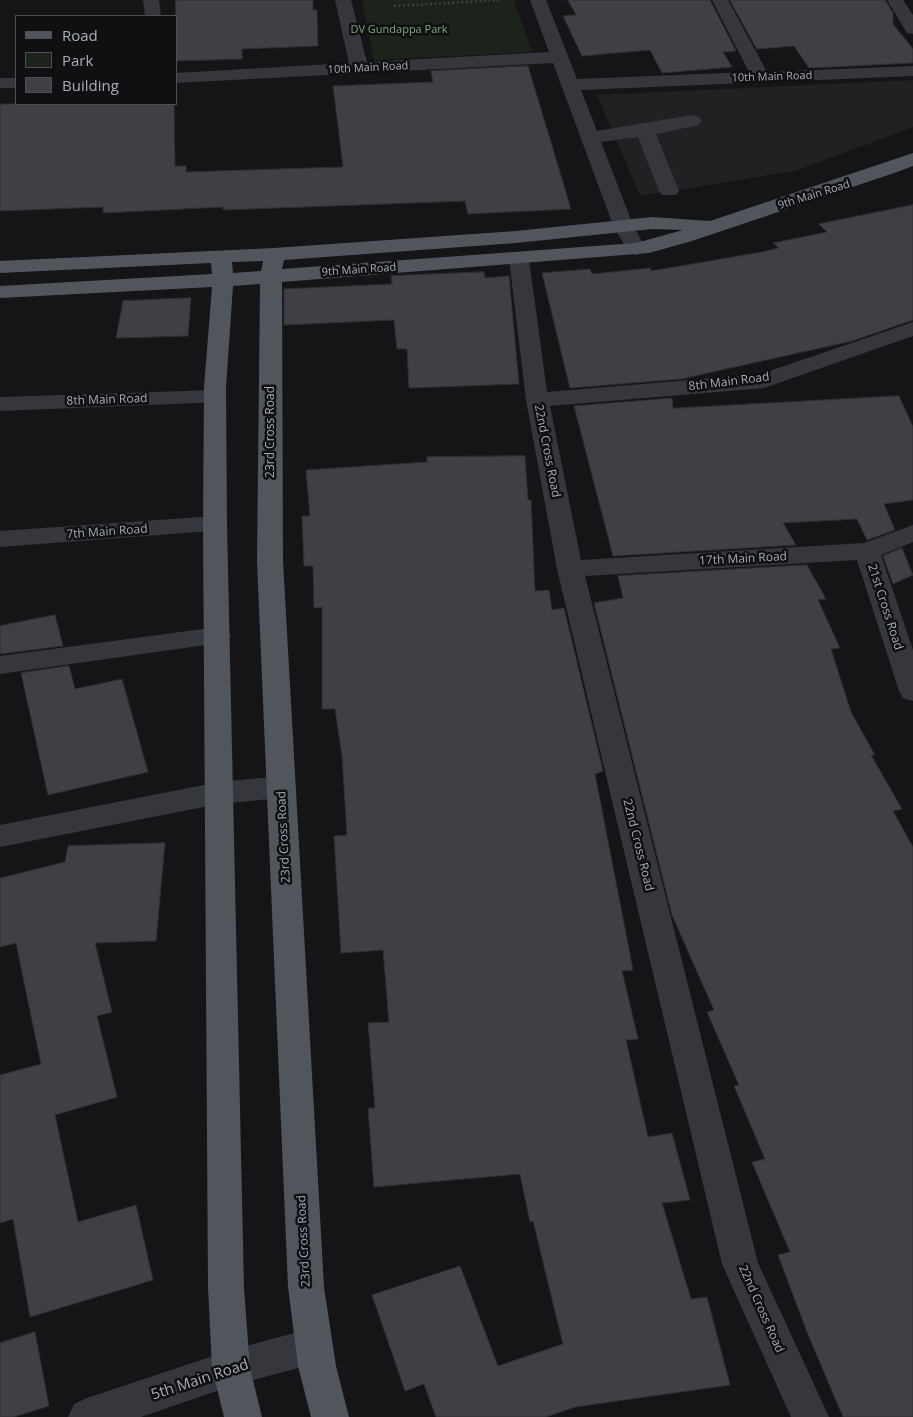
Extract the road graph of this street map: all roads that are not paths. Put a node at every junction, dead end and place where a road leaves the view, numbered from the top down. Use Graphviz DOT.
graph roads {
  1 [pos="152,0"];
  2 [pos="343,0"];
  3 [pos="538,0"];
  4 [pos="720,0"];
  5 [pos="895,0"];
  6 [pos="153,15"];
  7 [pos="913,29"];
  8 [pos="559,57"];
  9 [pos="359,68"];
  10 [pos="913,71"];
  11 [pos="761,77"];
  12 [pos="178,78"];
  13 [pos="0,83"];
  14 [pos="15,83"];
  15 [pos="570,85"];
  16 [pos="692,121"];
  17 [pos="645,130"];
  18 [pos="589,138"];
  19 [pos="913,159"];
  20 [pos="669,191"];
  21 [pos="623,226"];
  22 [pos="714,226"];
  23 [pos="636,248"];
  24 [pos="519,259"];
  25 [pos="272,265"];
  26 [pos="0,267"];
  27 [pos="222,269"];
  28 [pos="0,292"];
  29 [pos="913,329"];
  30 [pos="215,397"];
  31 [pos="537,400"];
  32 [pos="0,404"];
  33 [pos="215,524"];
  34 [pos="913,533"];
  35 [pos="0,539"];
  36 [pos="867,551"];
  37 [pos="570,569"];
  38 [pos="218,636"];
  39 [pos="0,665"];
  40 [pos="913,691"];
  41 [pos="282,787"];
  42 [pos="219,793"];
  43 [pos="0,836"];
  44 [pos="313,1346"];
  45 [pos="231,1368"];
  46 [pos="88,1417"];
  47 [pos="243,1417"];
  48 [pos="330,1417"];
  49 [pos="810,1417"];
  1 -- 6 [label="street"];
  2 -- 9 [label="street"];
  3 -- 8 [label="street"];
  4 -- 11 [label="street"];
  5 -- 7 [label="street"];
  8 -- 9 [label="street, 10th Main Road"];
  8 -- 15 [label="street"];
  9 -- 12 [label="street, 10th Main Road"];
  10 -- 11 [label="street, 10th Main Road"];
  11 -- 15 [label="street, 10th Main Road"];
  13 -- 14 [label="street"];
  15 -- 18 [label="street"];
  16 -- 17 [label="street"];
  17 -- 18 [label="street"];
  17 -- 20 [label="street"];
  18 -- 21 [label="street"];
  19 -- 22 [label="main road, 9th Main Road"];
  21 -- 22 [label="main road, 9th Main Road"];
  21 -- 23 [label="street"];
  21 -- 25 [label="main road, 9th Main Road"];
  22 -- 23 [label="main road, 9th Main Road"];
  23 -- 24 [label="main road, 9th Main Road"];
  24 -- 25 [label="main road, 9th Main Road"];
  24 -- 31 [label="street, 22nd Cross Road"];
  25 -- 27 [label="main road, 9th Main Road"];
  25 -- 41 [label="main road, 23rd Cross Road"];
  26 -- 27 [label="main road, 9th Main Road"];
  27 -- 28 [label="main road, 9th Main Road"];
  27 -- 30 [label="main road"];
  29 -- 31 [label="street, 8th Main Road"];
  30 -- 32 [label="street, 8th Main Road"];
  30 -- 33 [label="main road"];
  31 -- 37 [label="street, 22nd Cross Road"];
  33 -- 35 [label="street, 7th Main Road"];
  33 -- 38 [label="main road"];
  34 -- 36 [label="street, 17th Main Road"];
  36 -- 37 [label="street, 17th Main Road"];
  36 -- 40 [label="street, 21st Cross Road"];
  37 -- 49 [label="street, 22nd Cross Road"];
  38 -- 39 [label="street"];
  38 -- 42 [label="main road"];
  41 -- 42 [label="street"];
  41 -- 44 [label="main road, 23rd Cross Road"];
  42 -- 43 [label="street"];
  42 -- 45 [label="main road"];
  44 -- 45 [label="street, 5th Main Road"];
  44 -- 48 [label="main road, 23rd Cross Road"];
  45 -- 46 [label="street, 5th Main Road"];
  45 -- 47 [label="main road"];
}
